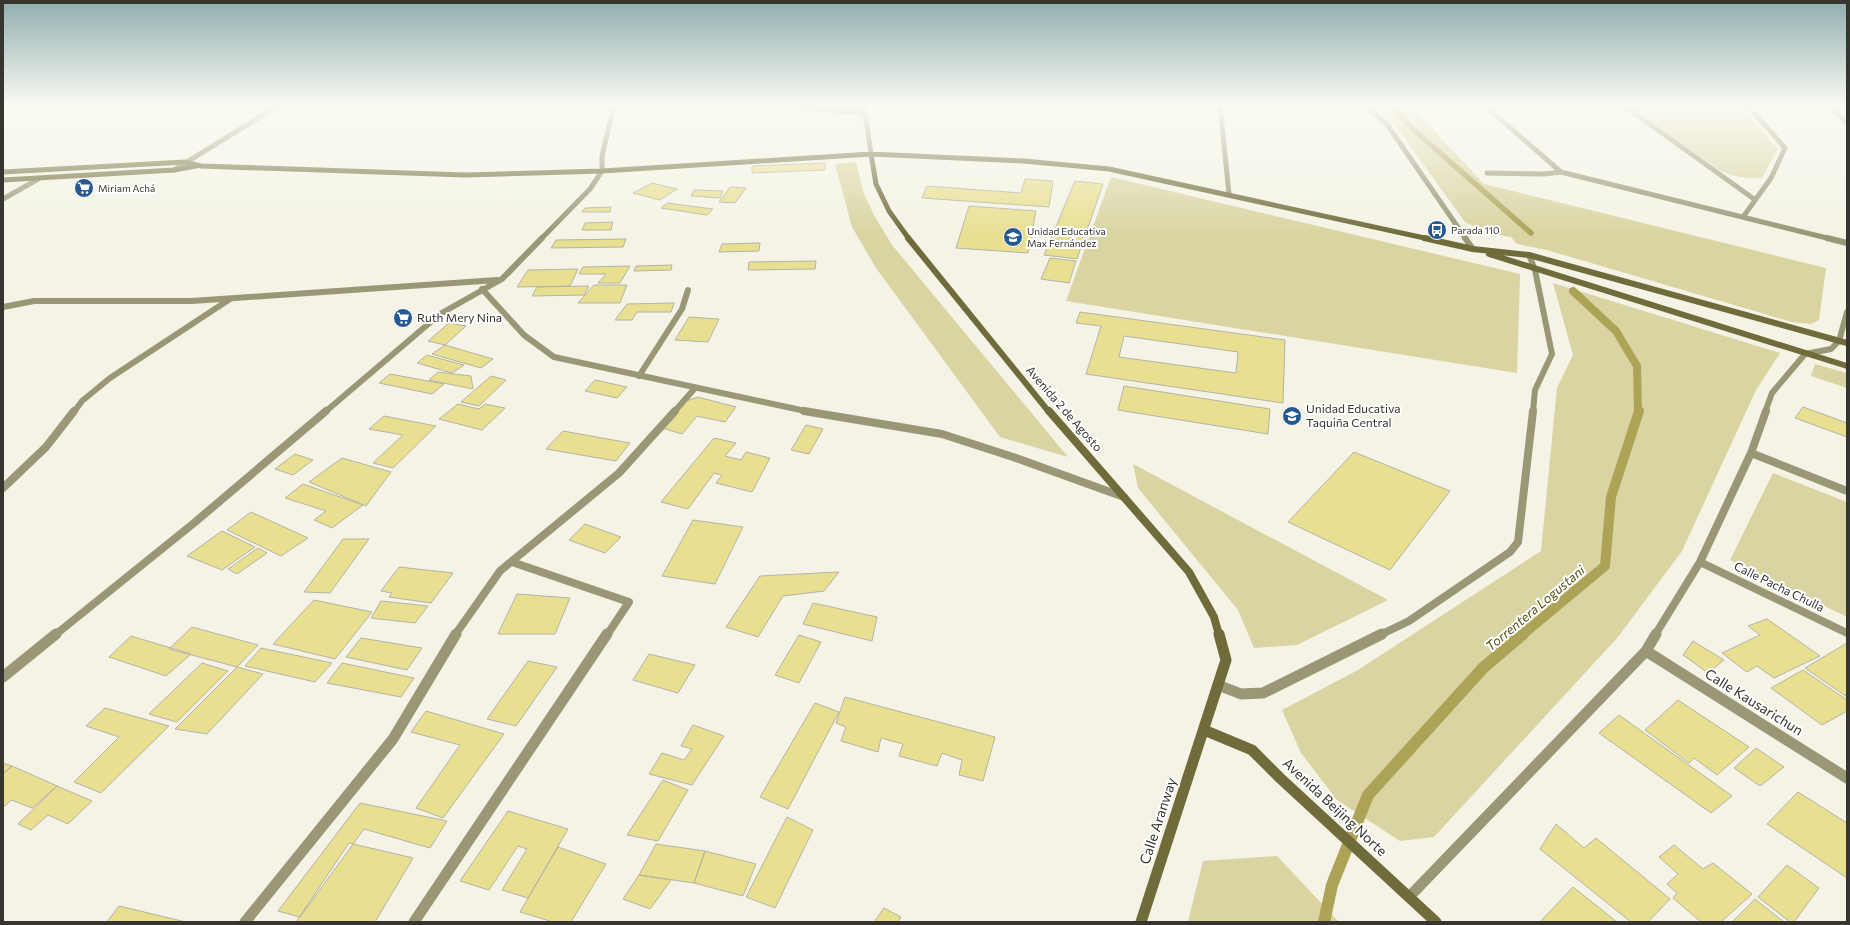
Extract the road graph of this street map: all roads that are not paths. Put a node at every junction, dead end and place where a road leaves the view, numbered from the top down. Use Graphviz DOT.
graph roads {
  1 [pos="208,148"];
  2 [pos="604,148"];
  3 [pos="870,148"];
  4 [pos="1224,148"];
  5 [pos="1403,148"];
  6 [pos="1534,148"];
  7 [pos="1683,148"];
  8 [pos="1785,148"];
  9 [pos="871,154"];
  10 [pos="185,162"];
  11 [pos="201,166"];
  12 [pos="174,170"];
  13 [pos="602,171"];
  14 [pos="3,172"];
  15 [pos="1561,172"];
  16 [pos="1487,173"];
  17 [pos="40,178"];
  18 [pos="3,180"];
  19 [pos="1229,194"];
  20 [pos="3,199"];
  21 [pos="1754,199"];
  22 [pos="1743,217"];
  23 [pos="1847,243"];
  24 [pos="1473,249"];
  25 [pos="1529,256"];
  26 [pos="1535,270"];
  27 [pos="502,279"];
  28 [pos="482,289"];
  29 [pos="688,290"];
  30 [pos="231,298"];
  31 [pos="3,306"];
  32 [pos="1847,312"];
  33 [pos="1839,341"];
  34 [pos="1847,343"];
  35 [pos="1805,354"];
  36 [pos="1847,366"];
  37 [pos="639,376"];
  38 [pos="695,388"];
  39 [pos="1751,453"];
  40 [pos="3,488"];
  41 [pos="1847,491"];
  42 [pos="1124,497"];
  43 [pos="512,562"];
  44 [pos="1700,562"];
  45 [pos="1847,633"];
  46 [pos="1646,651"];
  47 [pos="3,677"];
  48 [pos="1218,685"];
  49 [pos="1204,730"];
  50 [pos="1847,778"];
  51 [pos="1410,897"];
  52 [pos="245,922"];
  53 [pos="414,922"];
  54 [pos="1141,922"];
  55 [pos="1436,922"];
  1 -- 10 [label="street"];
  2 -- 13 [label="street"];
  3 -- 9 [label="street, Avenida 2 de Agosto"];
  4 -- 19 [label="street"];
  5 -- 24 [label="street"];
  6 -- 15 [label="street"];
  7 -- 21 [label="street"];
  8 -- 21 [label="street"];
  9 -- 13 [label="main road"];
  9 -- 19 [label="main road"];
  9 -- 42 [label="main road, Avenida 2 de Agosto"];
  10 -- 11 [label="main road"];
  10 -- 12 [label="street"];
  10 -- 14 [label="main road"];
  11 -- 12 [label="main road"];
  11 -- 13 [label="main road"];
  12 -- 17 [label="main road"];
  13 -- 27 [label="street"];
  15 -- 16 [label="street"];
  15 -- 22 [label="street"];
  17 -- 18 [label="main road"];
  17 -- 20 [label="street"];
  19 -- 24 [label="main road"];
  21 -- 22 [label="street"];
  22 -- 23 [label="street"];
  24 -- 25 [label="main road"];
  24 -- 26 [label="main road"];
  25 -- 26 [label="street"];
  25 -- 33 [label="main road"];
  26 -- 35 [label="main road"];
  26 -- 48 [label="street"];
  27 -- 28 [label="street"];
  27 -- 30 [label="street"];
  28 -- 37 [label="street"];
  28 -- 47 [label="street"];
  29 -- 37 [label="street"];
  30 -- 31 [label="street"];
  30 -- 40 [label="street"];
  32 -- 33 [label="street"];
  33 -- 34 [label="main road"];
  33 -- 35 [label="street"];
  35 -- 36 [label="main road"];
  35 -- 39 [label="street"];
  37 -- 38 [label="street"];
  38 -- 42 [label="street"];
  38 -- 43 [label="street"];
  39 -- 41 [label="street"];
  39 -- 44 [label="street"];
  42 -- 48 [label="main road, Avenida 2 de Agosto"];
  43 -- 52 [label="street"];
  43 -- 53 [label="street"];
  44 -- 45 [label="street, Calle Pacha Chulla"];
  44 -- 46 [label="street"];
  46 -- 50 [label="street, Calle Kausarichun"];
  46 -- 51 [label="street"];
  48 -- 49 [label="main road, Avenida 2 de Agosto"];
  49 -- 51 [label="main road, Avenida Beijing Norte"];
  49 -- 54 [label="main road, Calle Aranway"];
  51 -- 55 [label="main road, Avenida Beijing Norte"];
}
